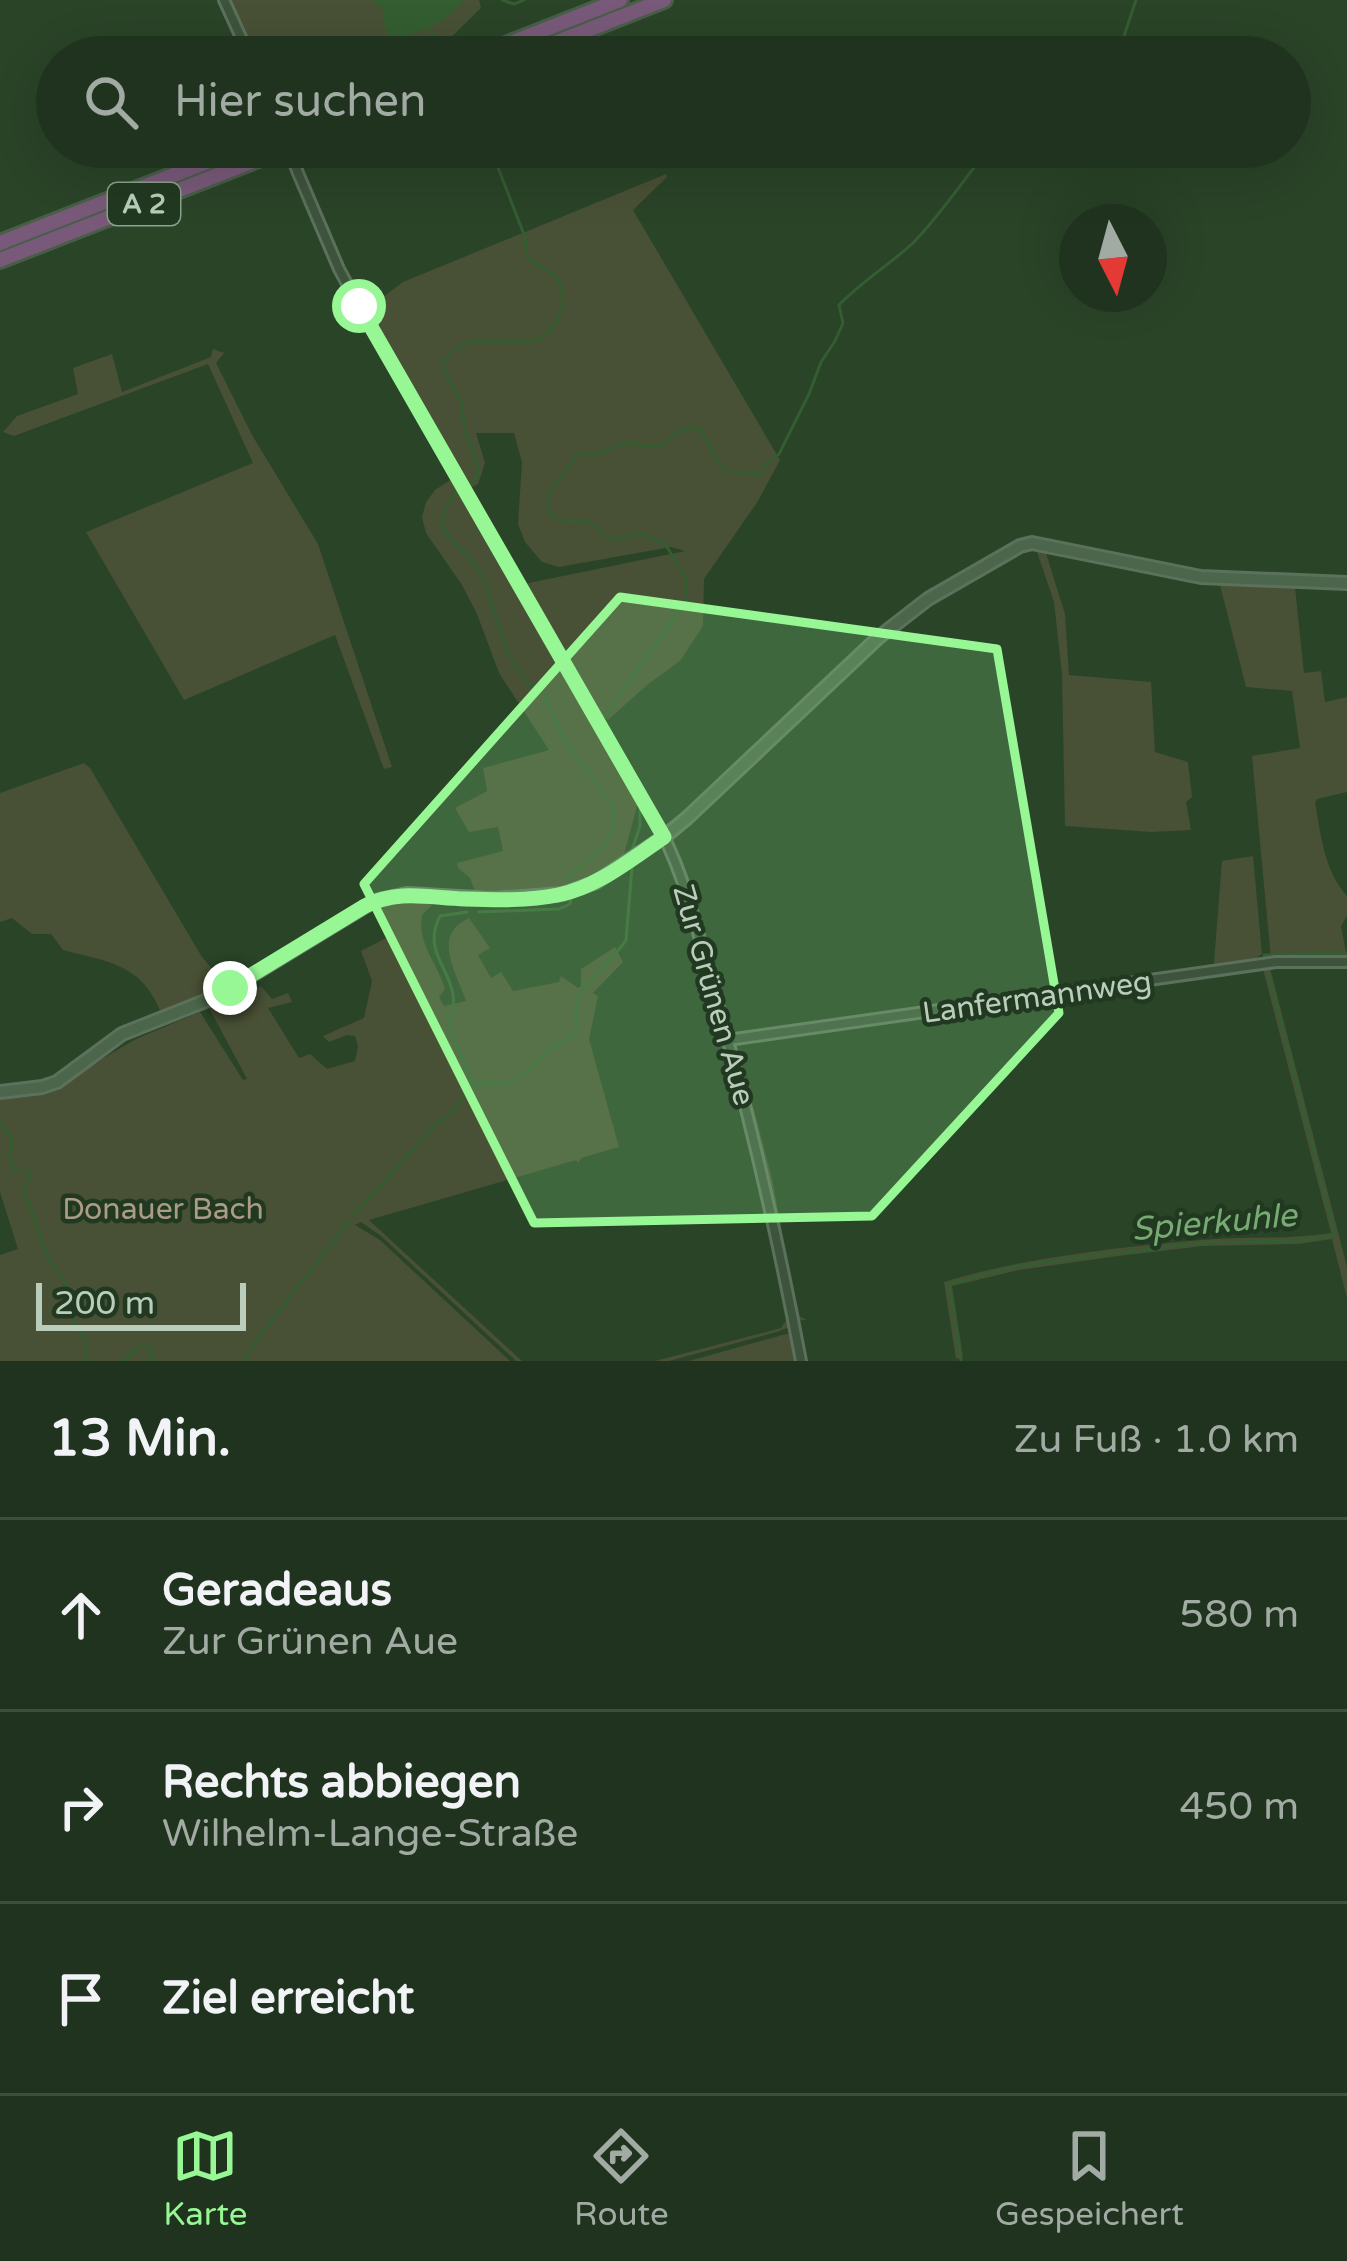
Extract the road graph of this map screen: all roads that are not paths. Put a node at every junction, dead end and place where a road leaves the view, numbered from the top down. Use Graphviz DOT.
graph roads {
  1 [pos="224,0"];
  2 [pos="620,0"];
  3 [pos="664,0"];
  4 [pos="240,36"];
  5 [pos="528,36"];
  6 [pos="572,36"];
  7 [pos="191,168"];
  8 [pos="234,168"];
  9 [pos="296,168"];
  10 [pos="0,242"];
  11 [pos="0,260"];
  12 [pos="1347,583"];
  13 [pos="664,837"];
  14 [pos="1347,962"];
  15 [pos="728,1040"];
  16 [pos="0,1092"];
  17 [pos="801,1361"];
  1 -- 4 [label="street"];
  2 -- 5 [label="highway"];
  3 -- 6 [label="highway"];
  7 -- 10 [label="highway, A 2"];
  8 -- 11 [label="highway, A 2"];
  9 -- 13 [label="street, Zur Grünen Aue, bridge"];
  12 -- 13 [label="street"];
  13 -- 15 [label="street, Zur Grünen Aue"];
  13 -- 16 [label="street"];
  14 -- 15 [label="street, Lanfermannweg"];
  15 -- 17 [label="street, Zur Grünen Aue"];
}
